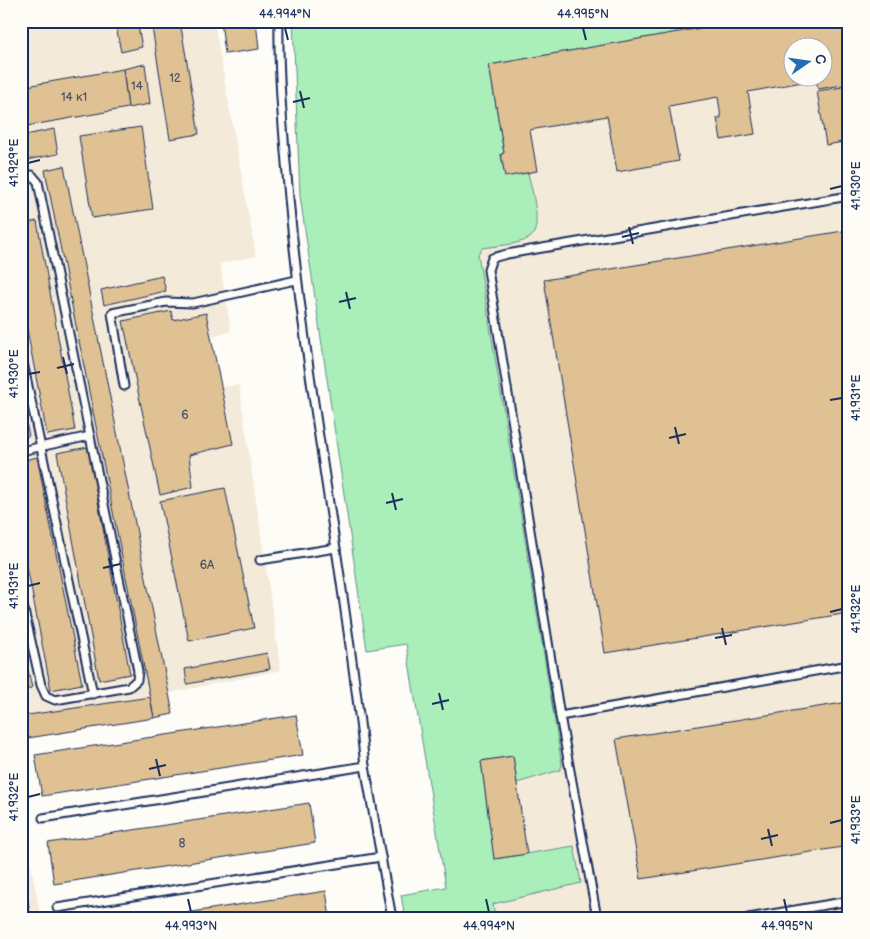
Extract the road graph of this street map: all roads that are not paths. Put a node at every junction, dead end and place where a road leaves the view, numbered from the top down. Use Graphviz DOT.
graph roads {
  1 [pos="279,21"];
  2 [pos="21,175"];
  3 [pos="849,196"];
  4 [pos="296,280"];
  5 [pos="21,353"];
  6 [pos="124,386"];
  7 [pos="90,436"];
  8 [pos="41,447"];
  9 [pos="21,451"];
  10 [pos="336,548"];
  11 [pos="260,560"];
  12 [pos="21,597"];
  13 [pos="849,665"];
  14 [pos="93,694"];
  15 [pos="560,716"];
  16 [pos="365,766"];
  17 [pos="43,818"];
  18 [pos="381,857"];
  19 [pos="849,901"];
  20 [pos="57,908"];
  21 [pos="392,918"];
  22 [pos="596,918"];
  23 [pos="748,918"];
  1 -- 4 [label="lane"];
  2 -- 7 [label="lane"];
  3 -- 15 [label="lane"];
  4 -- 6 [label="lane"];
  4 -- 10 [label="lane"];
  5 -- 8 [label="lane"];
  7 -- 8 [label="lane"];
  7 -- 14 [label="lane"];
  8 -- 9 [label="lane"];
  8 -- 14 [label="lane"];
  10 -- 11 [label="lane"];
  10 -- 16 [label="lane"];
  12 -- 14 [label="lane"];
  13 -- 15 [label="lane"];
  15 -- 22 [label="lane"];
  16 -- 17 [label="lane"];
  16 -- 18 [label="lane"];
  18 -- 20 [label="lane"];
  18 -- 21 [label="lane"];
  19 -- 23 [label="lane"];
}
